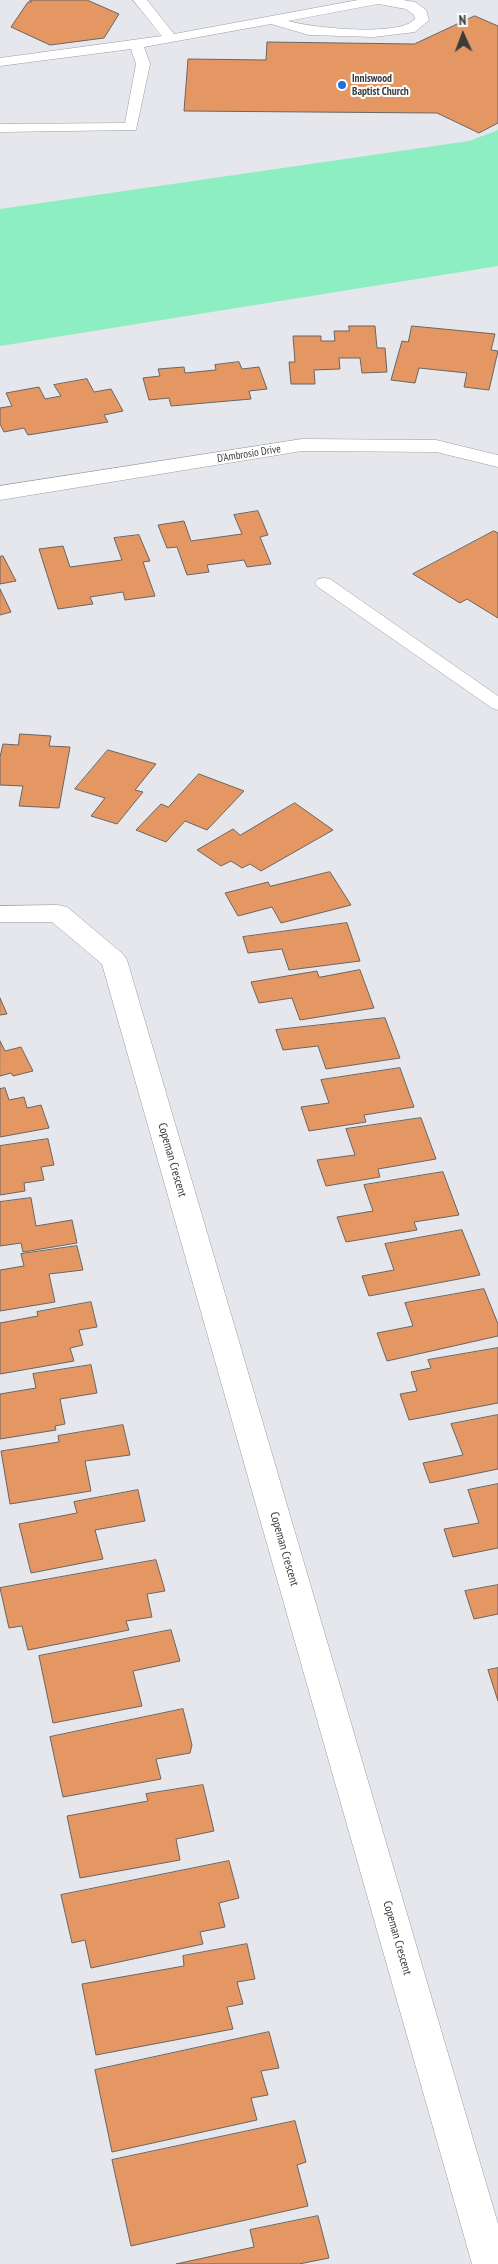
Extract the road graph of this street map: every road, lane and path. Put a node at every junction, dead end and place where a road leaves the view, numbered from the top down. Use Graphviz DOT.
graph roads {
  1 [pos="140,0"];
  2 [pos="380,0"];
  3 [pos="271,21"];
  4 [pos="170,39"];
  5 [pos="136,44"];
  6 [pos="0,62"];
  7 [pos="0,128"];
  8 [pos="498,461"];
  9 [pos="0,493"];
  10 [pos="324,583"];
  11 [pos="498,704"];
  12 [pos="0,914"];
  13 [pos="491,2264"];
  1 -- 4 [label="lane"];
  2 -- 3 [label="lane"];
  2 -- 3 [label="lane"];
  3 -- 4 [label="lane"];
  4 -- 5 [label="lane"];
  5 -- 6 [label="lane"];
  5 -- 7 [label="lane"];
  8 -- 9 [label="street, D'Ambrosio Drive"];
  10 -- 11 [label="lane"];
  12 -- 13 [label="street, Copeman Crescent"];
}
